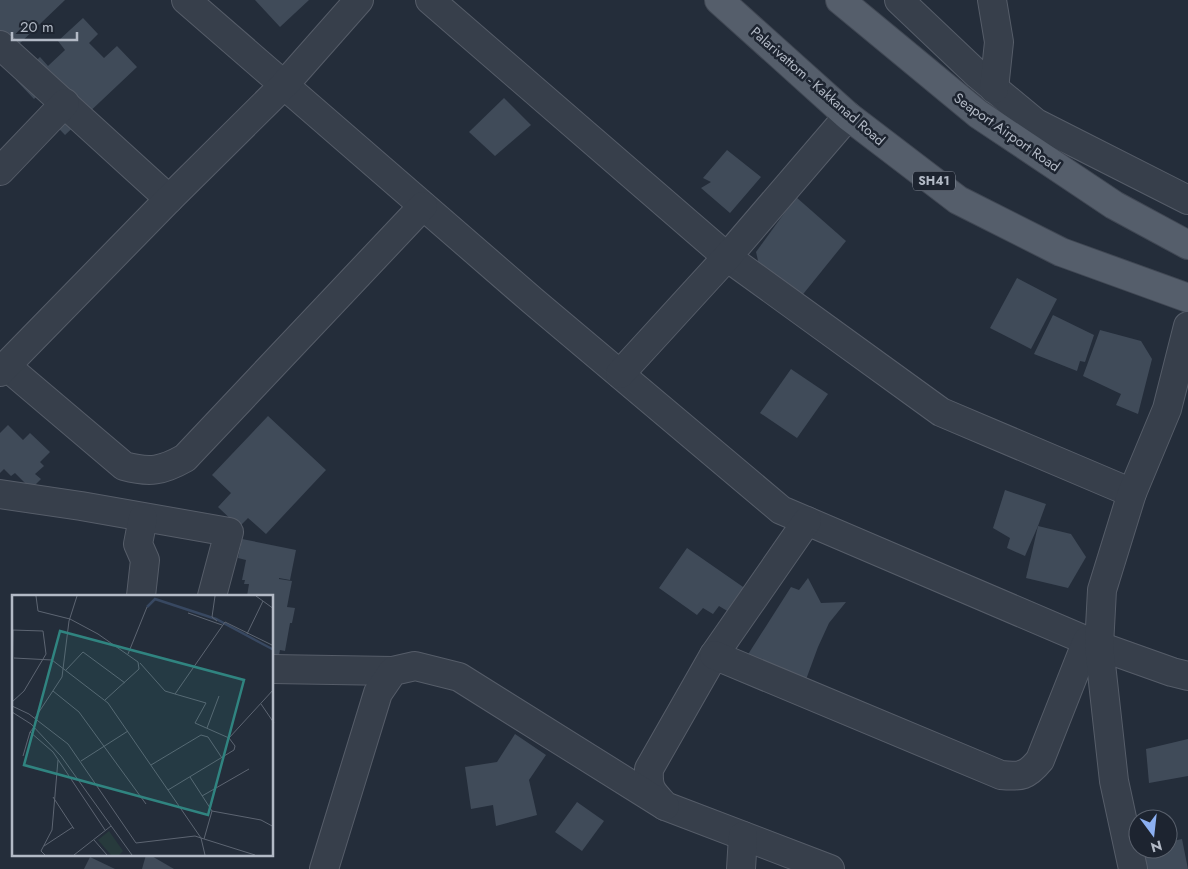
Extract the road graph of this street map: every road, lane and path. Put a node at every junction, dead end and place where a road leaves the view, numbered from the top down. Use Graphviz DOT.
graph roads {
  1 [pos="186,0"];
  2 [pos="360,0"];
  3 [pos="430,0"];
  4 [pos="719,0"];
  5 [pos="840,0"];
  6 [pos="900,0"];
  7 [pos="992,0"];
  8 [pos="0,45"];
  9 [pos="284,86"];
  10 [pos="994,88"];
  11 [pos="64,103"];
  12 [pos="848,116"];
  13 [pos="0,171"];
  14 [pos="170,199"];
  15 [pos="1188,200"];
  16 [pos="424,206"];
  17 [pos="1188,246"];
  18 [pos="727,257"];
  19 [pos="1188,298"];
  20 [pos="1188,326"];
  21 [pos="3,369"];
  22 [pos="620,374"];
  23 [pos="1132,493"];
  24 [pos="0,494"];
  25 [pos="143,518"];
  26 [pos="807,521"];
  27 [pos="141,595"];
  28 [pos="212,595"];
  29 [pos="1093,643"];
  30 [pos="714,655"];
  31 [pos="274,669"];
  32 [pos="393,671"];
  33 [pos="1188,676"];
  34 [pos="665,806"];
  35 [pos="743,836"];
  36 [pos="324,869"];
  37 [pos="741,869"];
  38 [pos="830,869"];
  39 [pos="1133,869"];
  1 -- 9 [label="street"];
  2 -- 9 [label="street"];
  3 -- 18 [label="street"];
  4 -- 12 [label="main road, Palarivattom - Kakkanad Road / SH41"];
  5 -- 17 [label="main road, Seaport Airport Road"];
  6 -- 10 [label="street"];
  7 -- 10 [label="street"];
  8 -- 11 [label="street"];
  9 -- 14 [label="street"];
  9 -- 16 [label="street"];
  10 -- 15 [label="street"];
  11 -- 13 [label="street"];
  11 -- 14 [label="street"];
  12 -- 18 [label="street"];
  12 -- 19 [label="main road, Palarivattom - Kakkanad Road / SH41"];
  14 -- 21 [label="street"];
  16 -- 21 [label="street"];
  16 -- 22 [label="street"];
  18 -- 22 [label="street"];
  18 -- 23 [label="street"];
  20 -- 23 [label="street"];
  22 -- 26 [label="street"];
  23 -- 29 [label="street"];
  24 -- 25 [label="street"];
  25 -- 27 [label="street"];
  25 -- 28 [label="street"];
  26 -- 29 [label="street"];
  26 -- 30 [label="street"];
  29 -- 30 [label="street"];
  29 -- 33 [label="street"];
  29 -- 39 [label="street"];
  30 -- 34 [label="street"];
  31 -- 32 [label="street"];
  32 -- 34 [label="street"];
  32 -- 36 [label="street"];
  34 -- 35 [label="street"];
  35 -- 37 [label="street"];
  35 -- 38 [label="street"];
}
